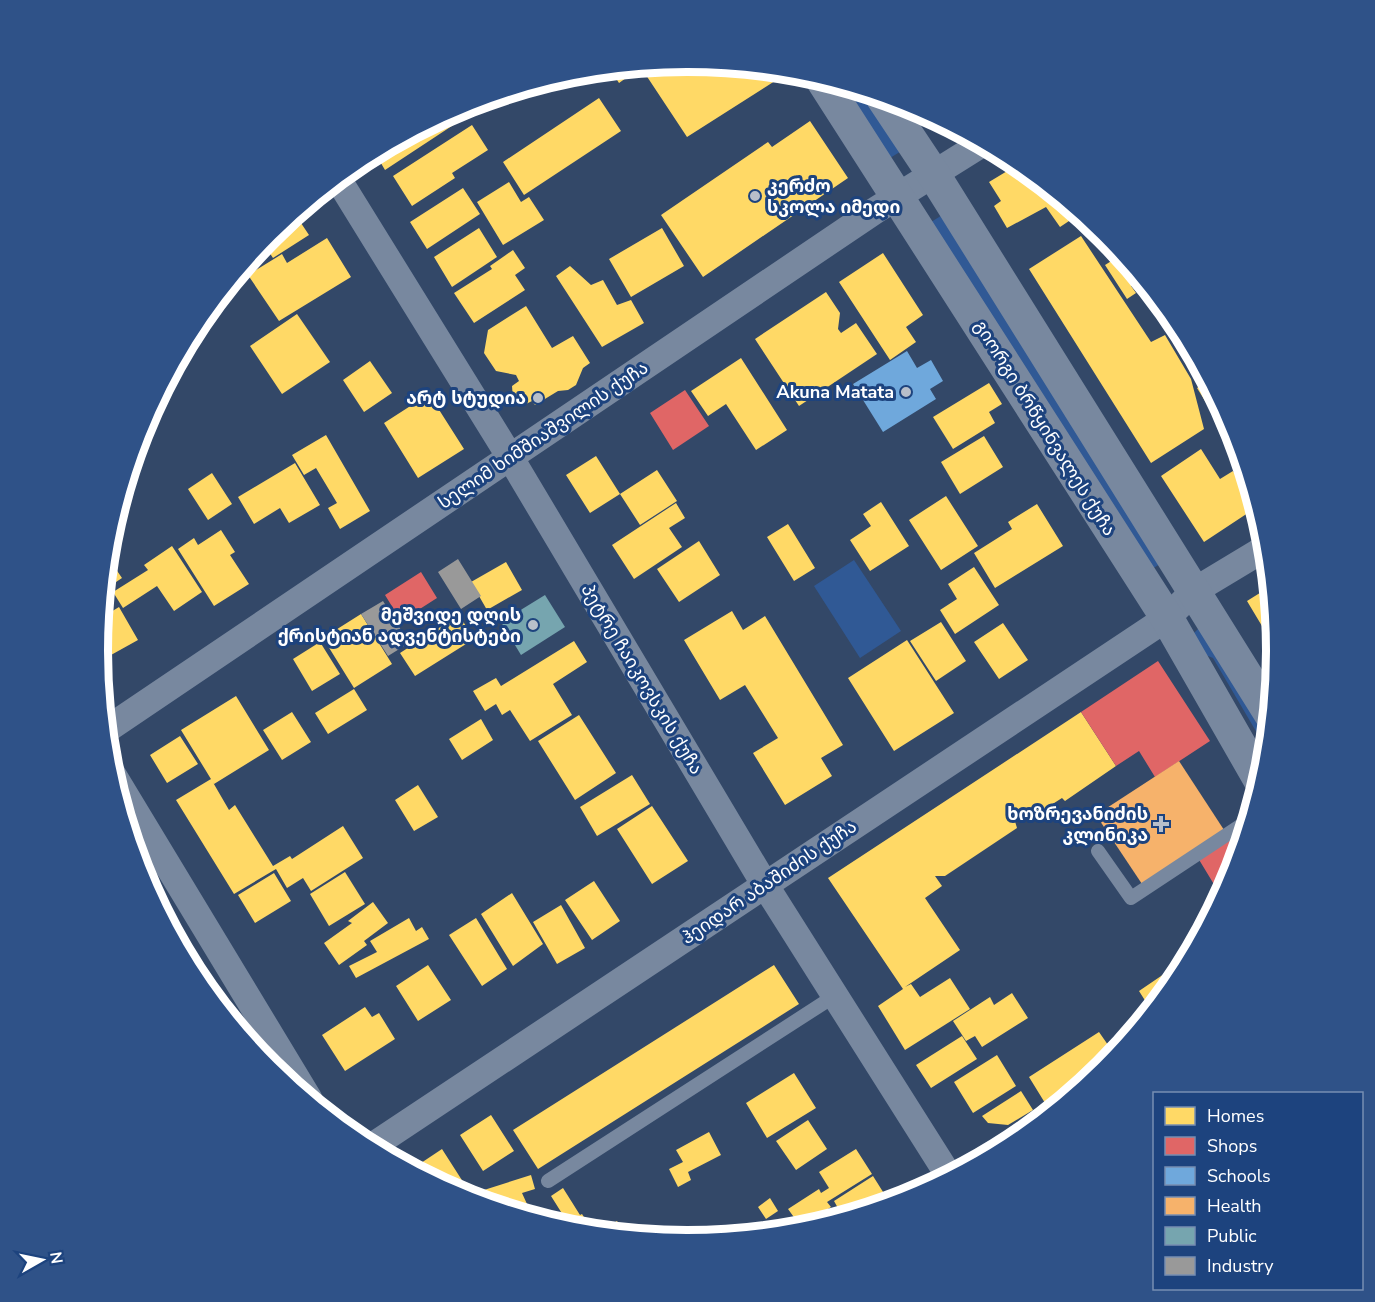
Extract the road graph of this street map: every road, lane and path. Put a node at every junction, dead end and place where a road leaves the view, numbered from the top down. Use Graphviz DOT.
graph roads {
  1 [pos="829,90"];
  2 [pos="890,109"];
  3 [pos="975,149"];
  4 [pos="934,175"];
  5 [pos="344,186"];
  6 [pos="899,197"];
  7 [pos="510,457"];
  8 [pos="1258,553"];
  9 [pos="1194,591"];
  10 [pos="1167,618"];
  11 [pos="1264,703"];
  12 [pos="113,725"];
  13 [pos="1254,769"];
  14 [pos="127,797"];
  15 [pos="1239,826"];
  16 [pos="1098,851"];
  17 [pos="765,885"];
  18 [pos="836,995"];
  19 [pos="295,1076"];
  20 [pos="380,1141"];
  21 [pos="945,1169"];
  22 [pos="548,1181"];
  1 -- 6 [label="street, გიორგი ბრწყინვალეს ქუჩა"];
  2 -- 4 [label="street"];
  3 -- 4 [label="street, სელიმ ხიმშიაშვილის ქუჩა"];
  4 -- 6 [label="street, სელიმ ხიმშიაშვილის ქუჩა"];
  4 -- 9 [label="street"];
  5 -- 7 [label="street, პეტრე ჩაიკოვსკის ქუჩა"];
  6 -- 7 [label="street, სელიმ ხიმშიაშვილის ქუჩა"];
  6 -- 10 [label="street, გიორგი ბრწყინვალეს ქუჩა"];
  7 -- 12 [label="street, სელიმ ხიმშიაშვილის ქუჩა"];
  7 -- 17 [label="street, პეტრე ჩაიკოვსკის ქუჩა"];
  8 -- 9 [label="street"];
  9 -- 10 [label="street, ჰეიდარ აბაშიძის ქუჩა"];
  9 -- 11 [label="street"];
  10 -- 13 [label="street, გიორგი ბრწყინვალეს ქუჩა"];
  10 -- 17 [label="street, ჰეიდარ აბაშიძის ქუჩა"];
  14 -- 19 [label="street"];
  15 -- 16 [label="lane"];
  17 -- 18 [label="street, პეტრე ჩაიკოვსკის ქუჩა"];
  17 -- 20 [label="street, ჰეიდარ აბაშიძის ქუჩა"];
  18 -- 21 [label="street, პეტრე ჩაიკოვსკის ქუჩა"];
  18 -- 22 [label="lane"];
}
